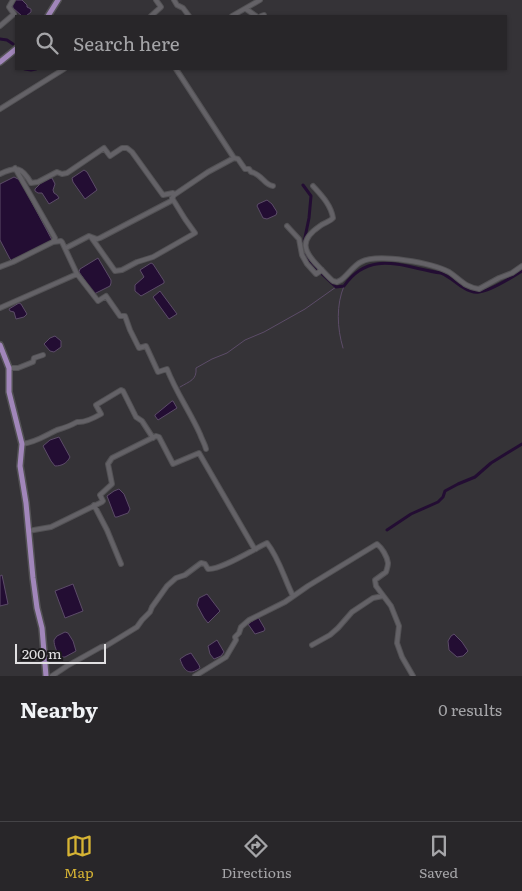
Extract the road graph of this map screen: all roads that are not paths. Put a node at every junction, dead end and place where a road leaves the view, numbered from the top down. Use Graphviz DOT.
graph roads {
  1 [pos="13,0"];
  2 [pos="60,0"];
  3 [pos="156,0"];
  4 [pos="174,0"];
  5 [pos="260,0"];
  6 [pos="246,9"];
  7 [pos="51,15"];
  8 [pos="152,15"];
  9 [pos="188,15"];
  10 [pos="234,15"];
  11 [pos="255,15"];
  12 [pos="0,26"];
  13 [pos="15,46"];
  14 [pos="15,50"];
  15 [pos="0,58"];
  16 [pos="0,62"];
  17 [pos="62,70"];
  18 [pos="177,70"];
  19 [pos="0,109"];
  20 [pos="234,158"];
  21 [pos="16,168"];
  22 [pos="0,174"];
  23 [pos="274,186"];
  24 [pos="313,186"];
  25 [pos="173,197"];
  26 [pos="287,226"];
  27 [pos="91,236"];
  28 [pos="53,242"];
  29 [pos="66,248"];
  30 [pos="522,266"];
  31 [pos="0,267"];
  32 [pos="322,270"];
  33 [pos="77,274"];
  34 [pos="0,308"];
  35 [pos="0,345"];
  36 [pos="43,355"];
  37 [pos="9,368"];
  38 [pos="153,438"];
  39 [pos="22,444"];
  40 [pos="206,449"];
  41 [pos="94,505"];
  42 [pos="28,531"];
  43 [pos="256,549"];
  44 [pos="121,564"];
  45 [pos="293,596"];
  46 [pos="384,596"];
  47 [pos="312,645"];
  48 [pos="48,676"];
  49 [pos="195,676"];
  50 [pos="413,676"];
  1 -- 12 [label="street"];
  2 -- 7 [label="main road"];
  3 -- 8 [label="street"];
  4 -- 9 [label="street"];
  5 -- 6 [label="street"];
  6 -- 10 [label="street"];
  6 -- 11 [label="street"];
  13 -- 15 [label="main road"];
  14 -- 16 [label="main road"];
  17 -- 19 [label="street"];
  18 -- 20 [label="street"];
  20 -- 23 [label="street"];
  20 -- 25 [label="street"];
  21 -- 22 [label="street"];
  21 -- 25 [label="street"];
  21 -- 28 [label="street"];
  24 -- 32 [label="street"];
  25 -- 27 [label="street"];
  25 -- 27 [label="street"];
  26 -- 32 [label="street"];
  27 -- 29 [label="street"];
  28 -- 29 [label="street"];
  28 -- 31 [label="street"];
  29 -- 33 [label="street"];
  30 -- 32 [label="street"];
  33 -- 34 [label="street"];
  33 -- 40 [label="street"];
  35 -- 37 [label="main road"];
  36 -- 37 [label="street"];
  37 -- 39 [label="main road"];
  38 -- 39 [label="street"];
  38 -- 41 [label="street"];
  38 -- 43 [label="street"];
  39 -- 42 [label="main road"];
  41 -- 42 [label="street"];
  41 -- 44 [label="street"];
  42 -- 48 [label="main road"];
  43 -- 45 [label="street"];
  43 -- 48 [label="street"];
  45 -- 46 [label="street"];
  45 -- 49 [label="street"];
  46 -- 47 [label="street"];
  46 -- 50 [label="street"];
}
